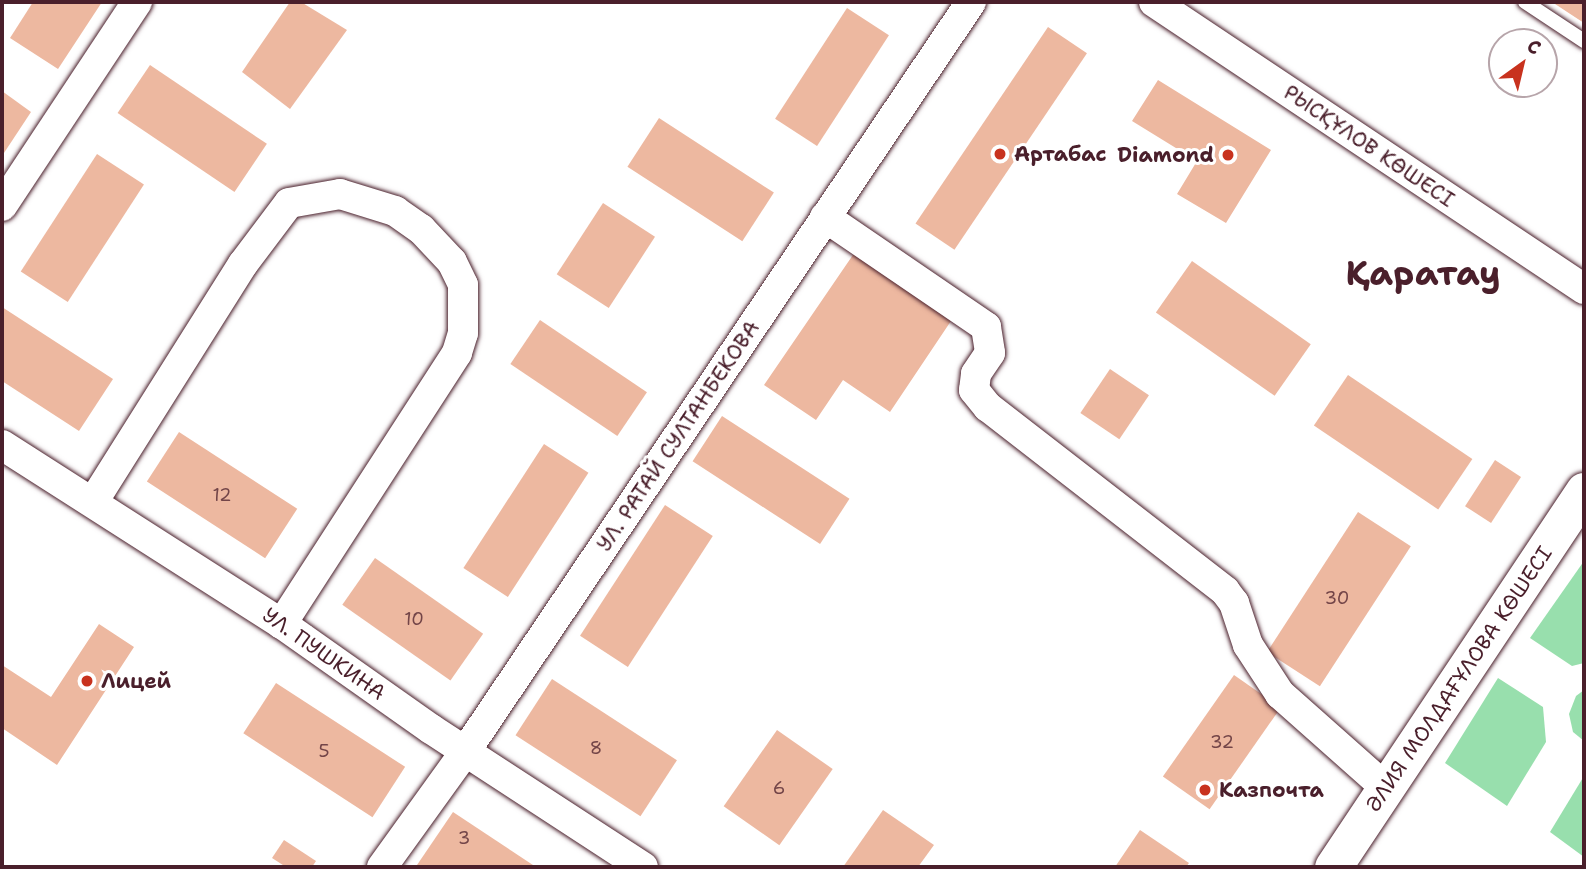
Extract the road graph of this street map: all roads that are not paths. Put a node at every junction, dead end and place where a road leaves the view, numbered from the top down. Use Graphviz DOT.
graph roads {
  1 [pos="137,2"];
  2 [pos="971,2"];
  3 [pos="1154,2"];
  4 [pos="1525,2"];
  5 [pos="1584,41"];
  6 [pos="2,206"];
  7 [pos="825,218"];
  8 [pos="1584,289"];
  9 [pos="2,444"];
  10 [pos="1584,491"];
  11 [pos="93,502"];
  12 [pos="282,624"];
  13 [pos="465,752"];
  14 [pos="1386,788"];
  15 [pos="382,867"];
  16 [pos="643,867"];
  17 [pos="1333,867"];
  1 -- 6 [label="street"];
  2 -- 7 [label="street, УЛ. РАТАЙ СУЛТАНБЕКОВА"];
  3 -- 8 [label="street, РЫСҚҰЛОВ КӨШЕСІ"];
  4 -- 5 [label="lane"];
  7 -- 13 [label="street, УЛ. РАТАЙ СУЛТАНБЕКОВА"];
  7 -- 14 [label="street"];
  9 -- 11 [label="street, УЛ. ПУШКИНА"];
  10 -- 14 [label="street, ӘЛИЯ МОЛДАҒҰЛОВА КӨШЕСІ"];
  11 -- 12 [label="street, УЛ. ПУШКИНА"];
  11 -- 12 [label="street"];
  12 -- 13 [label="street, УЛ. ПУШКИНА"];
  13 -- 15 [label="street, УЛ. РАТАЙ СУЛТАНБЕКОВА"];
  13 -- 16 [label="street, УЛ. ПУШКИНА"];
  14 -- 17 [label="street, ӘЛИЯ МОЛДАҒҰЛОВА КӨШЕСІ"];
}
